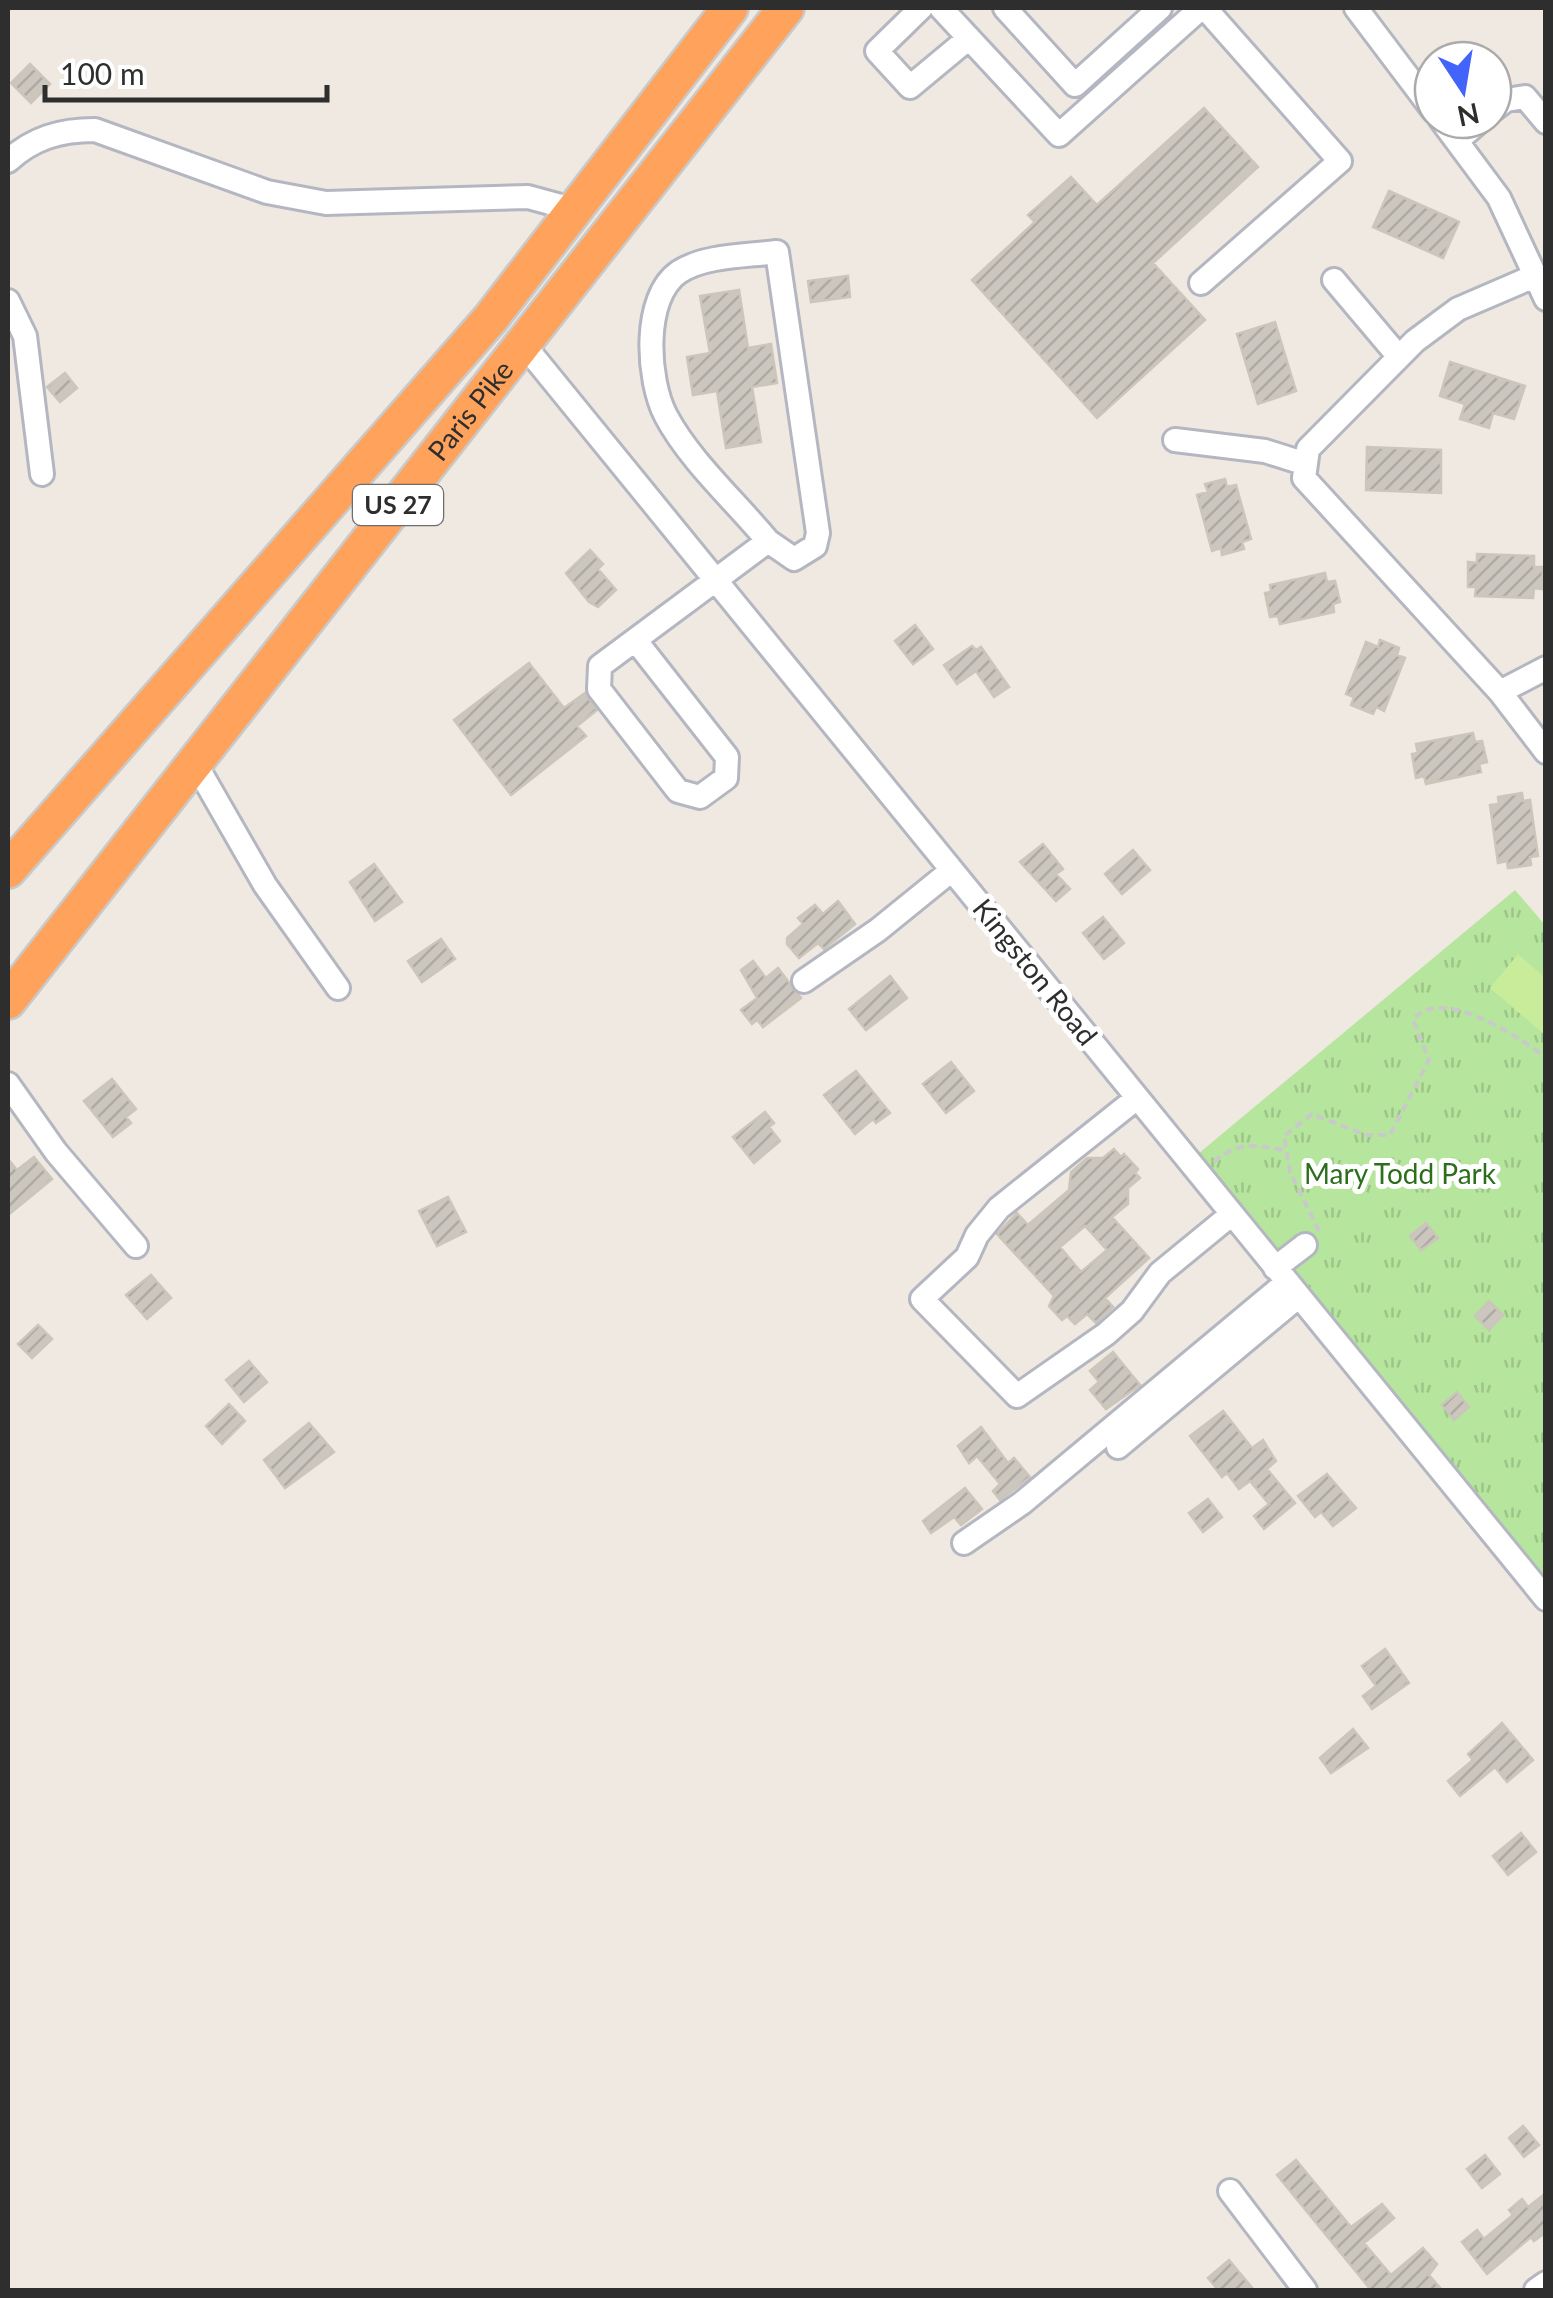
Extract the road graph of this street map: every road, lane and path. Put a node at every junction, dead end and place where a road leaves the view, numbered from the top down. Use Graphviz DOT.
graph roads {
  1 [pos="730,8"];
  2 [pos="786,8"];
  3 [pos="920,8"];
  4 [pos="941,8"];
  5 [pos="1004,8"];
  6 [pos="1203,8"];
  7 [pos="1356,8"];
  8 [pos="1156,9"];
  9 [pos="1174,31"];
  10 [pos="969,38"];
  11 [pos="1413,84"];
  12 [pos="1513,99"];
  13 [pos="1546,122"];
  14 [pos="1456,141"];
  15 [pos="8,161"];
  16 [pos="572,208"];
  17 [pos="1538,276"];
  18 [pos="1334,280"];
  19 [pos="1201,284"];
  20 [pos="1546,299"];
  21 [pos="8,301"];
  22 [pos="491,318"];
  23 [pos="524,345"];
  24 [pos="1399,356"];
  25 [pos="1175,440"];
  26 [pos="1303,463"];
  27 [pos="42,474"];
  28 [pos="768,541"];
  29 [pos="718,582"];
  30 [pos="636,640"];
  31 [pos="1546,668"];
  32 [pos="1500,692"];
  33 [pos="1546,752"];
  34 [pos="195,763"];
  35 [pos="8,870"];
  36 [pos="952,870"];
  37 [pos="804,981"];
  38 [pos="338,988"];
  39 [pos="8,1002"];
  40 [pos="1546,1058"];
  41 [pos="8,1084"];
  42 [pos="1138,1098"];
  43 [pos="1283,1150"];
  44 [pos="1209,1166"];
  45 [pos="1232,1214"];
  46 [pos="1305,1245"];
  47 [pos="136,1246"];
  48 [pos="1287,1282"];
  49 [pos="1118,1447"];
  50 [pos="964,1543"];
  51 [pos="1546,1599"];
  52 [pos="1230,2191"];
  53 [pos="1546,2283"];
  54 [pos="1305,2290"];
  55 [pos="1536,2290"];
  1 -- 16 [label="highway, Paris Pike / US 27"];
  2 -- 23 [label="highway, Paris Pike / US 27"];
  3 -- 10 [label="street"];
  4 -- 10 [label="street"];
  5 -- 8 [label="street"];
  6 -- 9 [label="street"];
  6 -- 19 [label="street"];
  7 -- 11 [label="street"];
  8 -- 9 [label="street"];
  9 -- 10 [label="street"];
  12 -- 13 [label="street"];
  14 -- 17 [label="street"];
  15 -- 16 [label="street"];
  16 -- 22 [label="highway, Paris Pike / US 27"];
  17 -- 20 [label="street"];
  17 -- 24 [label="street"];
  18 -- 24 [label="street"];
  21 -- 27 [label="street"];
  22 -- 23 [label="highway"];
  22 -- 35 [label="highway, Paris Pike / US 27"];
  23 -- 29 [label="street, Kingston Road"];
  23 -- 34 [label="highway, Paris Pike / US 27"];
  24 -- 26 [label="street"];
  25 -- 26 [label="street"];
  26 -- 32 [label="street"];
  28 -- 28 [label="street"];
  28 -- 29 [label="street"];
  29 -- 30 [label="street"];
  29 -- 36 [label="street, Kingston Road"];
  30 -- 30 [label="street"];
  31 -- 32 [label="street"];
  32 -- 33 [label="street"];
  34 -- 38 [label="street"];
  34 -- 39 [label="highway, Paris Pike / US 27"];
  36 -- 37 [label="street"];
  36 -- 42 [label="street, Kingston Road"];
  40 -- 43 [label="path"];
  41 -- 47 [label="street"];
  42 -- 45 [label="street, Kingston Road"];
  42 -- 45 [label="street"];
  43 -- 44 [label="path"];
  43 -- 46 [label="path"];
  45 -- 48 [label="street, Kingston Road"];
  46 -- 48 [label="street"];
  48 -- 49 [label="street"];
  48 -- 50 [label="street"];
  48 -- 51 [label="street, Kingston Road"];
  52 -- 54 [label="street"];
  53 -- 55 [label="street"];
}
